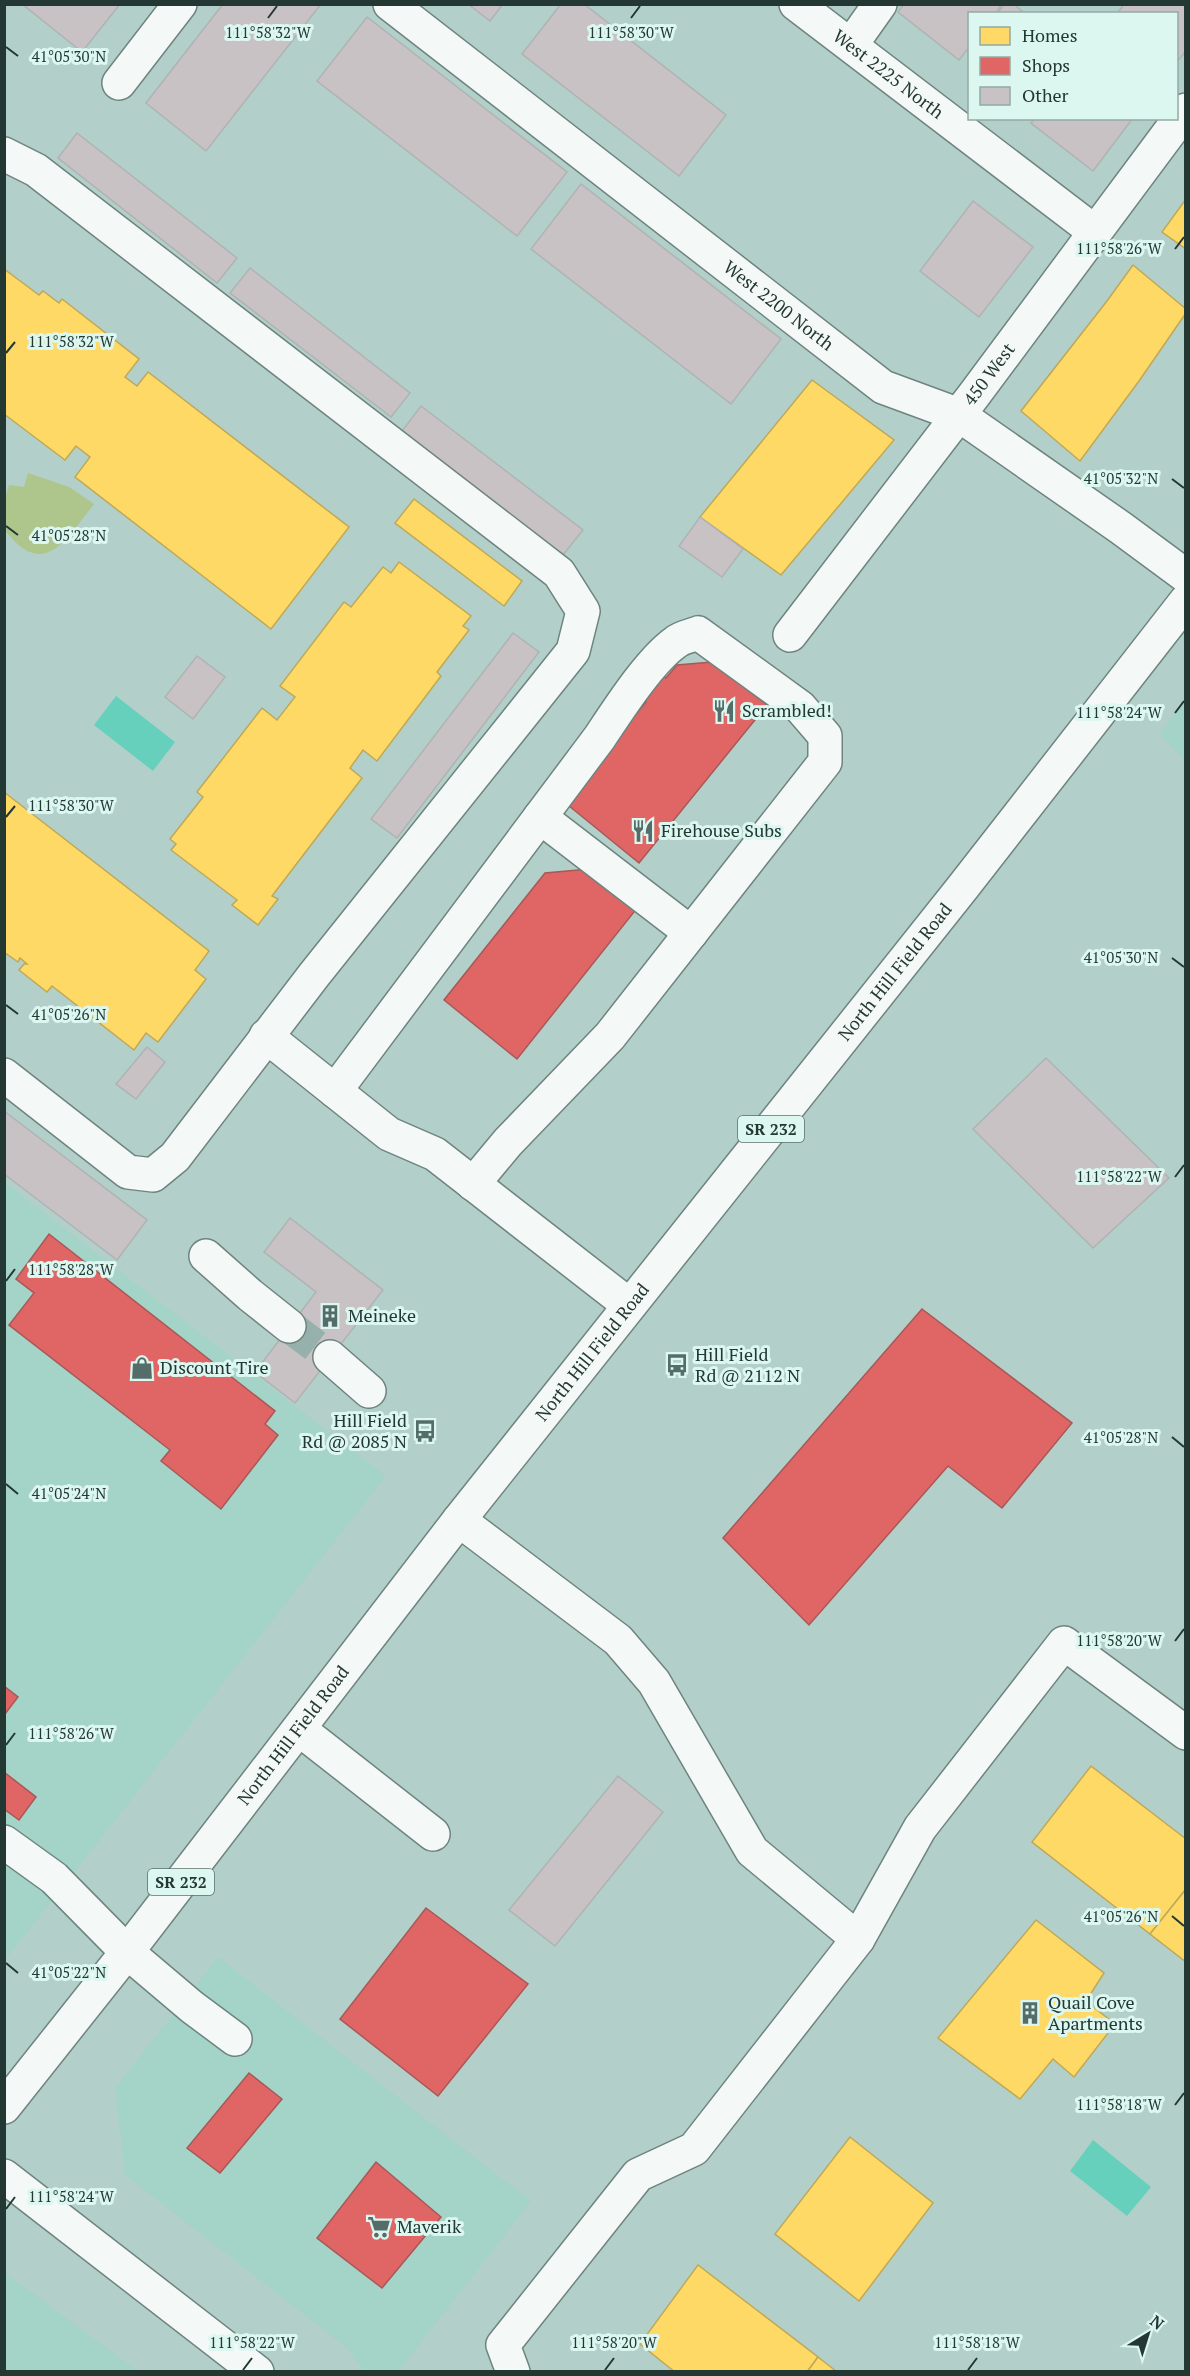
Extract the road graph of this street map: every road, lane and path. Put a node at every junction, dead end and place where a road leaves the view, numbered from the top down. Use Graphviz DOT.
graph roads {
  1 [pos="180,4"];
  2 [pos="390,4"];
  3 [pos="796,4"];
  4 [pos="880,4"];
  5 [pos="851,45"];
  6 [pos="119,83"];
  7 [pos="1178,120"];
  8 [pos="4,154"];
  9 [pos="1095,232"];
  10 [pos="959,415"];
  11 [pos="1185,576"];
  12 [pos="1185,601"];
  13 [pos="790,635"];
  14 [pos="540,817"];
  15 [pos="691,933"];
  16 [pos="266,1036"];
  17 [pos="4,1075"];
  18 [pos="335,1091"];
  19 [pos="473,1184"];
  20 [pos="206,1256"];
  21 [pos="629,1305"];
  22 [pos="290,1326"];
  23 [pos="330,1358"];
  24 [pos="369,1391"];
  25 [pos="459,1520"];
  26 [pos="299,1729"];
  27 [pos="1185,1733"];
  28 [pos="433,1834"];
  29 [pos="4,1842"];
  30 [pos="858,1939"];
  31 [pos="127,1952"];
  32 [pos="235,2039"];
  33 [pos="4,2107"];
  34 [pos="4,2176"];
  35 [pos="256,2372"];
  36 [pos="513,2372"];
  1 -- 6 [label="main road"];
  2 -- 10 [label="main road, West 2200 North"];
  3 -- 5 [label="main road, West 2225 North"];
  4 -- 5 [label="main road"];
  5 -- 9 [label="main road, West 2225 North"];
  7 -- 9 [label="main road, 450 West"];
  8 -- 16 [label="main road"];
  9 -- 10 [label="main road, 450 West"];
  10 -- 11 [label="main road, West 2200 North"];
  10 -- 13 [label="main road, 450 West"];
  12 -- 21 [label="main road, North Hill Field Road / SR 232"];
  14 -- 15 [label="main road"];
  14 -- 15 [label="main road"];
  14 -- 18 [label="main road"];
  15 -- 19 [label="main road"];
  16 -- 17 [label="main road"];
  16 -- 18 [label="main road"];
  18 -- 19 [label="main road"];
  19 -- 21 [label="main road"];
  20 -- 22 [label="main road"];
  21 -- 25 [label="main road, North Hill Field Road / SR 232"];
  23 -- 24 [label="main road"];
  25 -- 26 [label="main road, North Hill Field Road / SR 232"];
  25 -- 30 [label="main road"];
  26 -- 28 [label="main road"];
  26 -- 31 [label="main road, North Hill Field Road / SR 232"];
  27 -- 30 [label="main road"];
  29 -- 31 [label="main road"];
  30 -- 36 [label="main road"];
  31 -- 32 [label="main road"];
  31 -- 33 [label="main road, North Hill Field Road / SR 232"];
  34 -- 35 [label="main road"];
}
